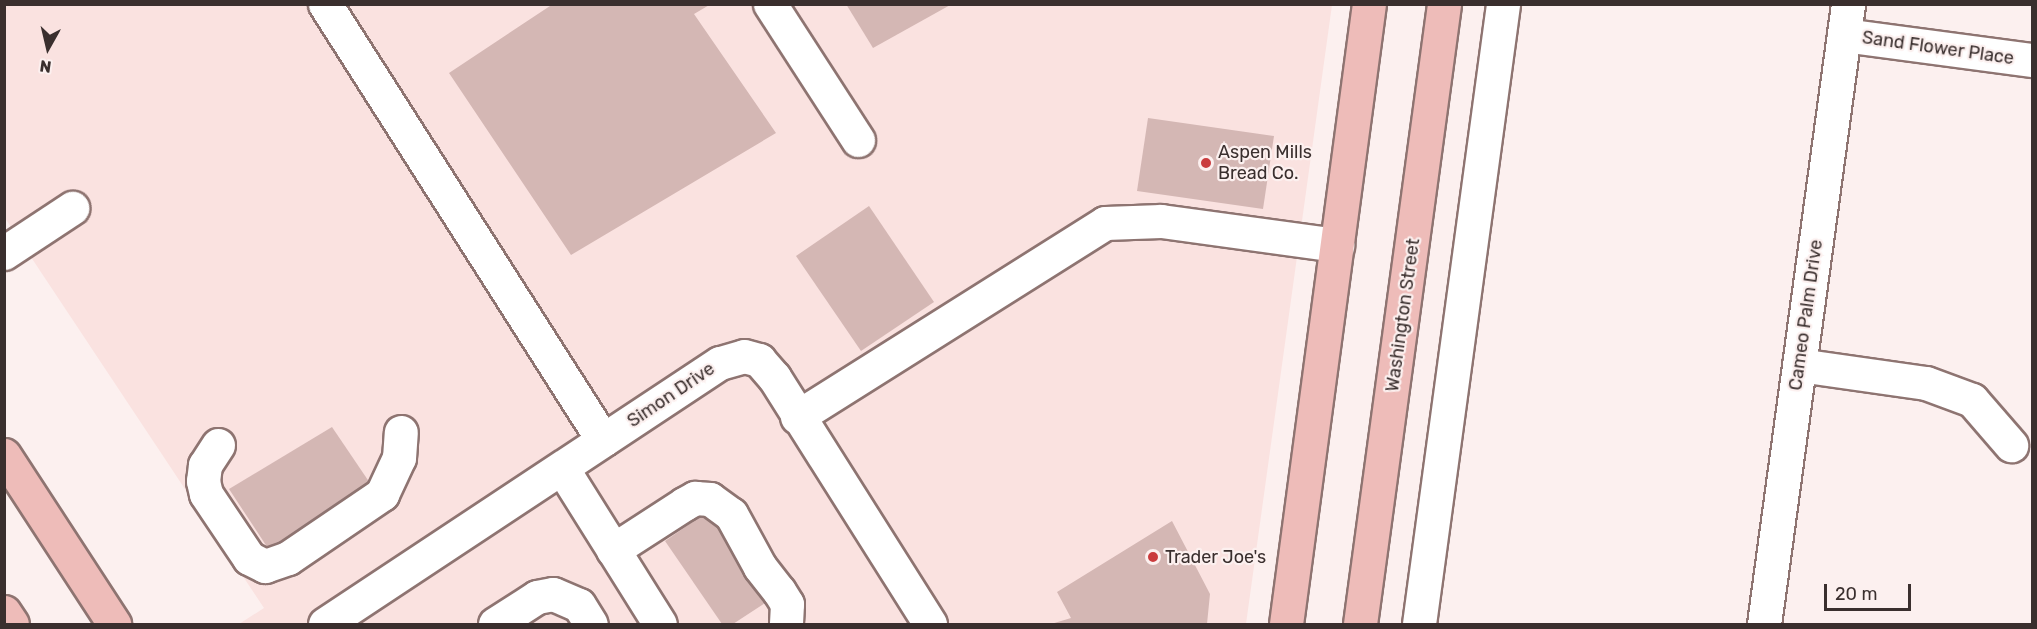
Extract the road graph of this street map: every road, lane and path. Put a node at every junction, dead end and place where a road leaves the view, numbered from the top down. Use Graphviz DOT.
graph roads {
  1 [pos="325,4"];
  2 [pos="770,4"];
  3 [pos="1369,4"];
  4 [pos="1444,4"];
  5 [pos="1503,4"];
  6 [pos="1846,20"];
  7 [pos="2032,60"];
  8 [pos="858,140"];
  9 [pos="72,208"];
  10 [pos="1338,245"];
  11 [pos="4,254"];
  12 [pos="1799,365"];
  13 [pos="797,417"];
  14 [pos="401,432"];
  15 [pos="603,441"];
  16 [pos="218,445"];
  17 [pos="2011,445"];
  18 [pos="4,455"];
  19 [pos="562,468"];
  20 [pos="613,550"];
  21 [pos="4,612"];
  22 [pos="926,623"];
  23 [pos="12,624"];
  24 [pos="114,624"];
  25 [pos="326,624"];
  26 [pos="495,624"];
  27 [pos="591,624"];
  28 [pos="660,624"];
  29 [pos="786,624"];
  30 [pos="1286,624"];
  31 [pos="1360,624"];
  32 [pos="1419,624"];
  33 [pos="1764,624"];
  1 -- 15 [label="street"];
  2 -- 8 [label="street"];
  3 -- 10 [label="main road"];
  4 -- 31 [label="main road, Washington Street"];
  5 -- 32 [label="street"];
  6 -- 7 [label="street, Sand Flower Place"];
  6 -- 12 [label="street, Cameo Palm Drive"];
  9 -- 11 [label="street"];
  10 -- 13 [label="street"];
  10 -- 30 [label="main road"];
  12 -- 17 [label="street"];
  12 -- 33 [label="street, Cameo Palm Drive"];
  13 -- 15 [label="street, Simon Drive"];
  13 -- 22 [label="street, Simon Drive"];
  14 -- 16 [label="street"];
  15 -- 19 [label="street, Simon Drive"];
  18 -- 24 [label="main road"];
  19 -- 20 [label="street"];
  19 -- 25 [label="street, Simon Drive"];
  20 -- 28 [label="street"];
  20 -- 29 [label="street"];
  21 -- 23 [label="main road"];
  26 -- 27 [label="street"];
}
